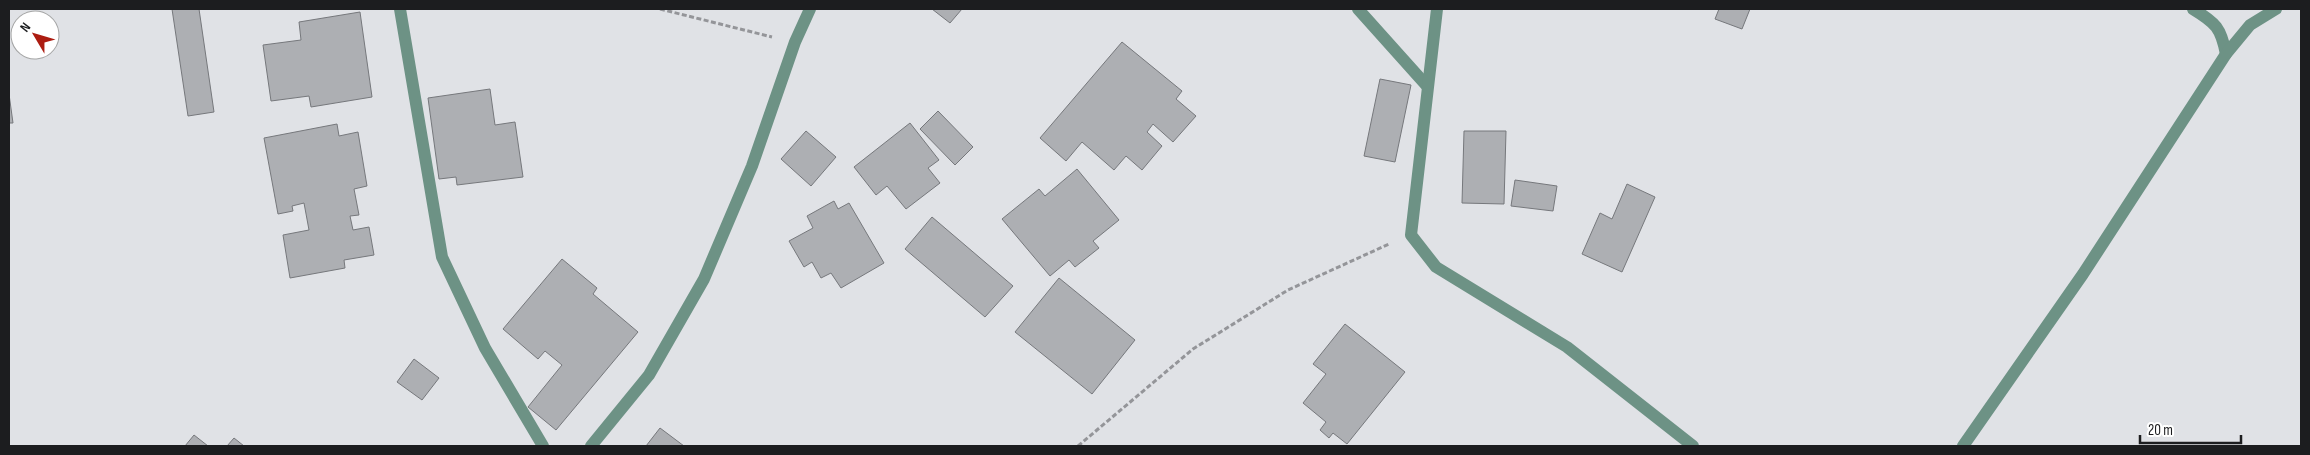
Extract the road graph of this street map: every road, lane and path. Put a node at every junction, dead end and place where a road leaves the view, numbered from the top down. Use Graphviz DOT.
graph roads {
  1 [pos="400,9"];
  2 [pos="660,9"];
  3 [pos="810,9"];
  4 [pos="1358,9"];
  5 [pos="1437,9"];
  6 [pos="2193,9"];
  7 [pos="2276,9"];
  8 [pos="795,42"];
  9 [pos="2226,54"];
  10 [pos="1427,86"];
  11 [pos="1410,235"];
  12 [pos="542,446"];
  13 [pos="591,446"];
  14 [pos="1078,446"];
  15 [pos="1693,446"];
  16 [pos="1963,446"];
  1 -- 12 [label="street"];
  2 -- 8 [label="path"];
  3 -- 8 [label="street"];
  4 -- 10 [label="street"];
  5 -- 10 [label="street"];
  6 -- 9 [label="street"];
  7 -- 9 [label="street"];
  8 -- 13 [label="street"];
  9 -- 16 [label="street"];
  10 -- 11 [label="street"];
  11 -- 14 [label="path"];
  11 -- 15 [label="street"];
}
